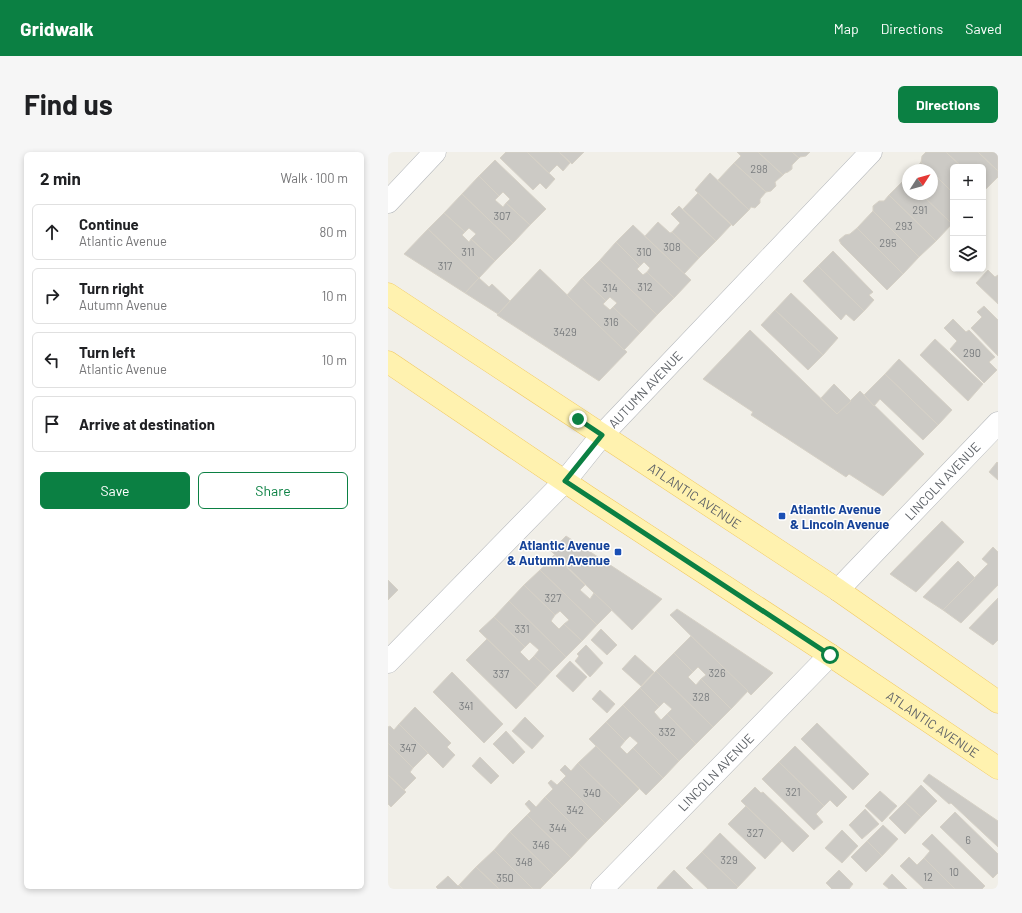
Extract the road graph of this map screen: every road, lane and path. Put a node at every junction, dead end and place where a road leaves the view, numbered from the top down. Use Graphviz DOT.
graph roads {
  1 [pos="436,152"];
  2 [pos="871,152"];
  3 [pos="388,202"];
  4 [pos="388,294"];
  5 [pos="388,362"];
  6 [pos="998,423"];
  7 [pos="602,435"];
  8 [pos="565,481"];
  9 [pos="838,590"];
  10 [pos="830,655"];
  11 [pos="388,662"];
  12 [pos="998,702"];
  13 [pos="998,768"];
  14 [pos="602,889"];
  1 -- 3 [label="street"];
  2 -- 7 [label="street, AUTUMN AVENUE"];
  4 -- 7 [label="main road, ATLANTIC AVENUE"];
  5 -- 8 [label="main road, ATLANTIC AVENUE"];
  6 -- 9 [label="street, LINCOLN AVENUE"];
  7 -- 8 [label="street, AUTUMN AVENUE"];
  7 -- 9 [label="main road, ATLANTIC AVENUE"];
  8 -- 10 [label="main road, ATLANTIC AVENUE"];
  8 -- 11 [label="street, AUTUMN AVENUE"];
  9 -- 12 [label="main road, ATLANTIC AVENUE"];
  10 -- 13 [label="main road, ATLANTIC AVENUE"];
  10 -- 14 [label="street, LINCOLN AVENUE"];
}
